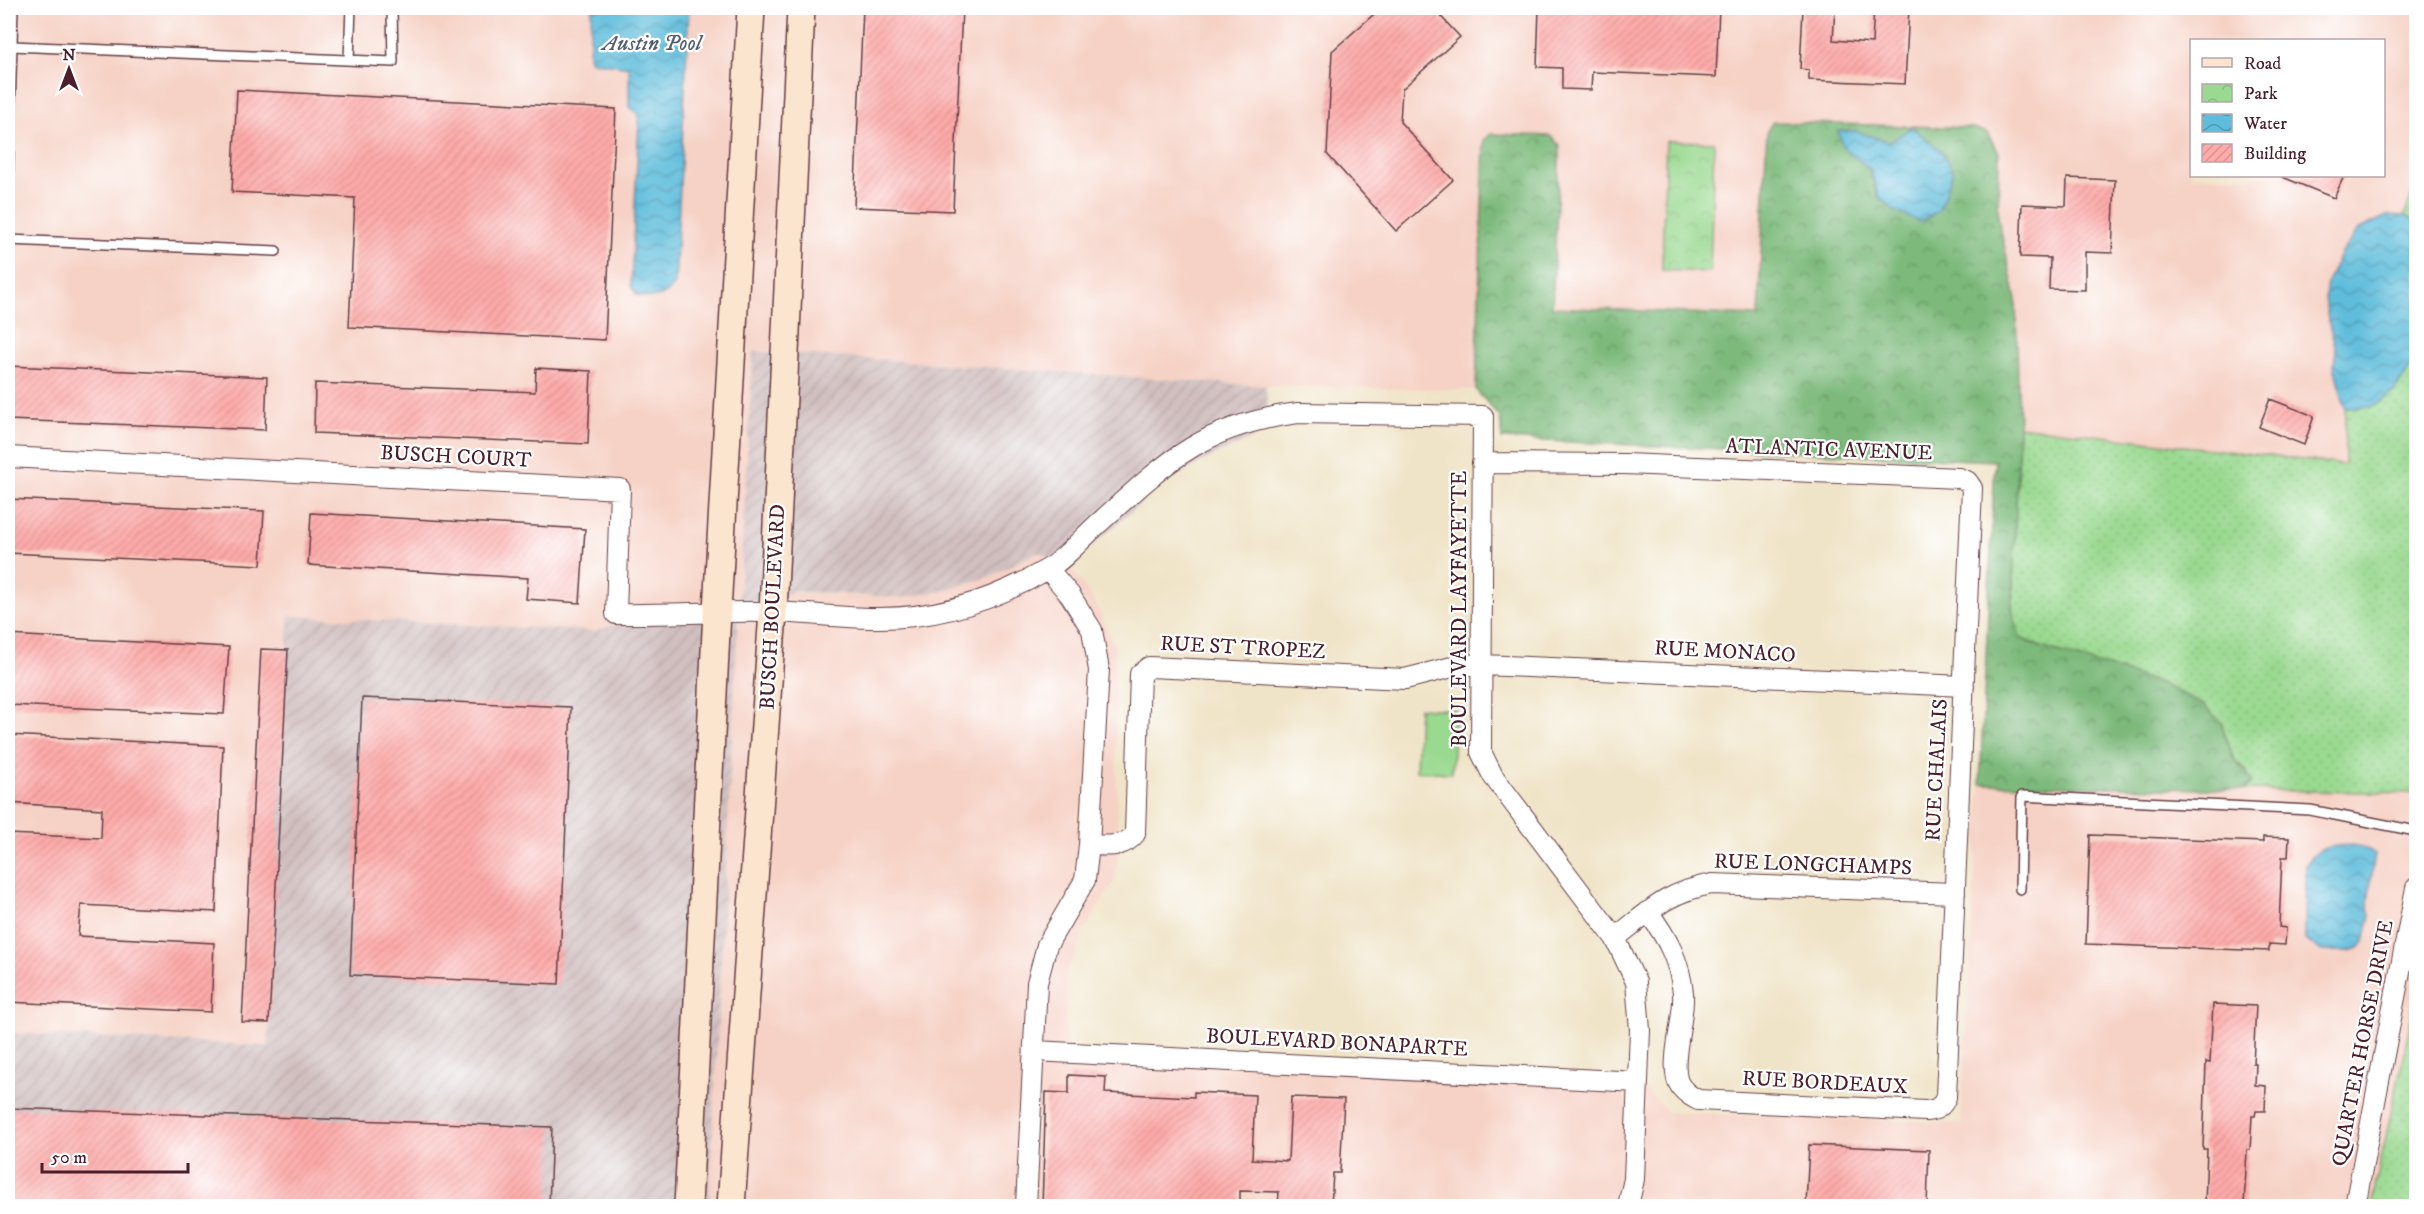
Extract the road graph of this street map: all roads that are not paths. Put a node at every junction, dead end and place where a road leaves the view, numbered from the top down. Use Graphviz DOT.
graph roads {
  1 [pos="13,8"];
  2 [pos="351,8"];
  3 [pos="393,8"];
  4 [pos="752,8"];
  5 [pos="801,8"];
  6 [pos="12,46"];
  7 [pos="349,60"];
  8 [pos="8,181"];
  9 [pos="8,240"];
  10 [pos="276,251"];
  11 [pos="8,457"];
  12 [pos="1482,463"];
  13 [pos="1048,569"];
  14 [pos="717,611"];
  15 [pos="773,612"];
  16 [pos="1483,665"];
  17 [pos="1964,686"];
  18 [pos="2416,831"];
  19 [pos="1089,844"];
  20 [pos="2416,888"];
  21 [pos="2020,889"];
  22 [pos="1955,893"];
  23 [pos="1648,912"];
  24 [pos="1615,938"];
  25 [pos="1034,1051"];
  26 [pos="1638,1082"];
  27 [pos="688,1206"];
  28 [pos="731,1206"];
  29 [pos="1026,1206"];
  30 [pos="1628,1206"];
  31 [pos="2355,1206"];
  1 -- 6 [label="lane"];
  2 -- 7 [label="lane"];
  3 -- 7 [label="lane"];
  4 -- 14 [label="main road"];
  5 -- 15 [label="main road, BUSCH BOULEVARD"];
  6 -- 7 [label="lane"];
  6 -- 8 [label="lane"];
  9 -- 10 [label="lane"];
  11 -- 14 [label="street, BUSCH COURT"];
  12 -- 13 [label="street, BOULEVARD LAYFAYETTE"];
  12 -- 16 [label="street, BOULEVARD LAYFAYETTE"];
  12 -- 17 [label="street, ATLANTIC AVENUE"];
  13 -- 15 [label="street"];
  13 -- 19 [label="street"];
  14 -- 15 [label="street, BUSCH COURT"];
  14 -- 27 [label="main road"];
  15 -- 28 [label="main road, BUSCH BOULEVARD"];
  16 -- 17 [label="street, RUE MONACO"];
  16 -- 19 [label="street, RUE ST TROPEZ"];
  16 -- 24 [label="street, BOULEVARD LAYFAYETTE"];
  17 -- 22 [label="street, RUE CHALAIS"];
  18 -- 21 [label="lane"];
  19 -- 25 [label="street"];
  20 -- 31 [label="street, QUARTER HORSE DRIVE"];
  22 -- 23 [label="street, RUE LONGCHAMPS"];
  22 -- 23 [label="street, RUE BORDEAUX"];
  23 -- 24 [label="street, RUE LONGCHAMPS"];
  24 -- 26 [label="street, BOULEVARD LAYFAYETTE"];
  25 -- 26 [label="street, BOULEVARD BONAPARTE"];
  25 -- 29 [label="street"];
  26 -- 30 [label="street, BOULEVARD LAYFAYETTE"];
}
